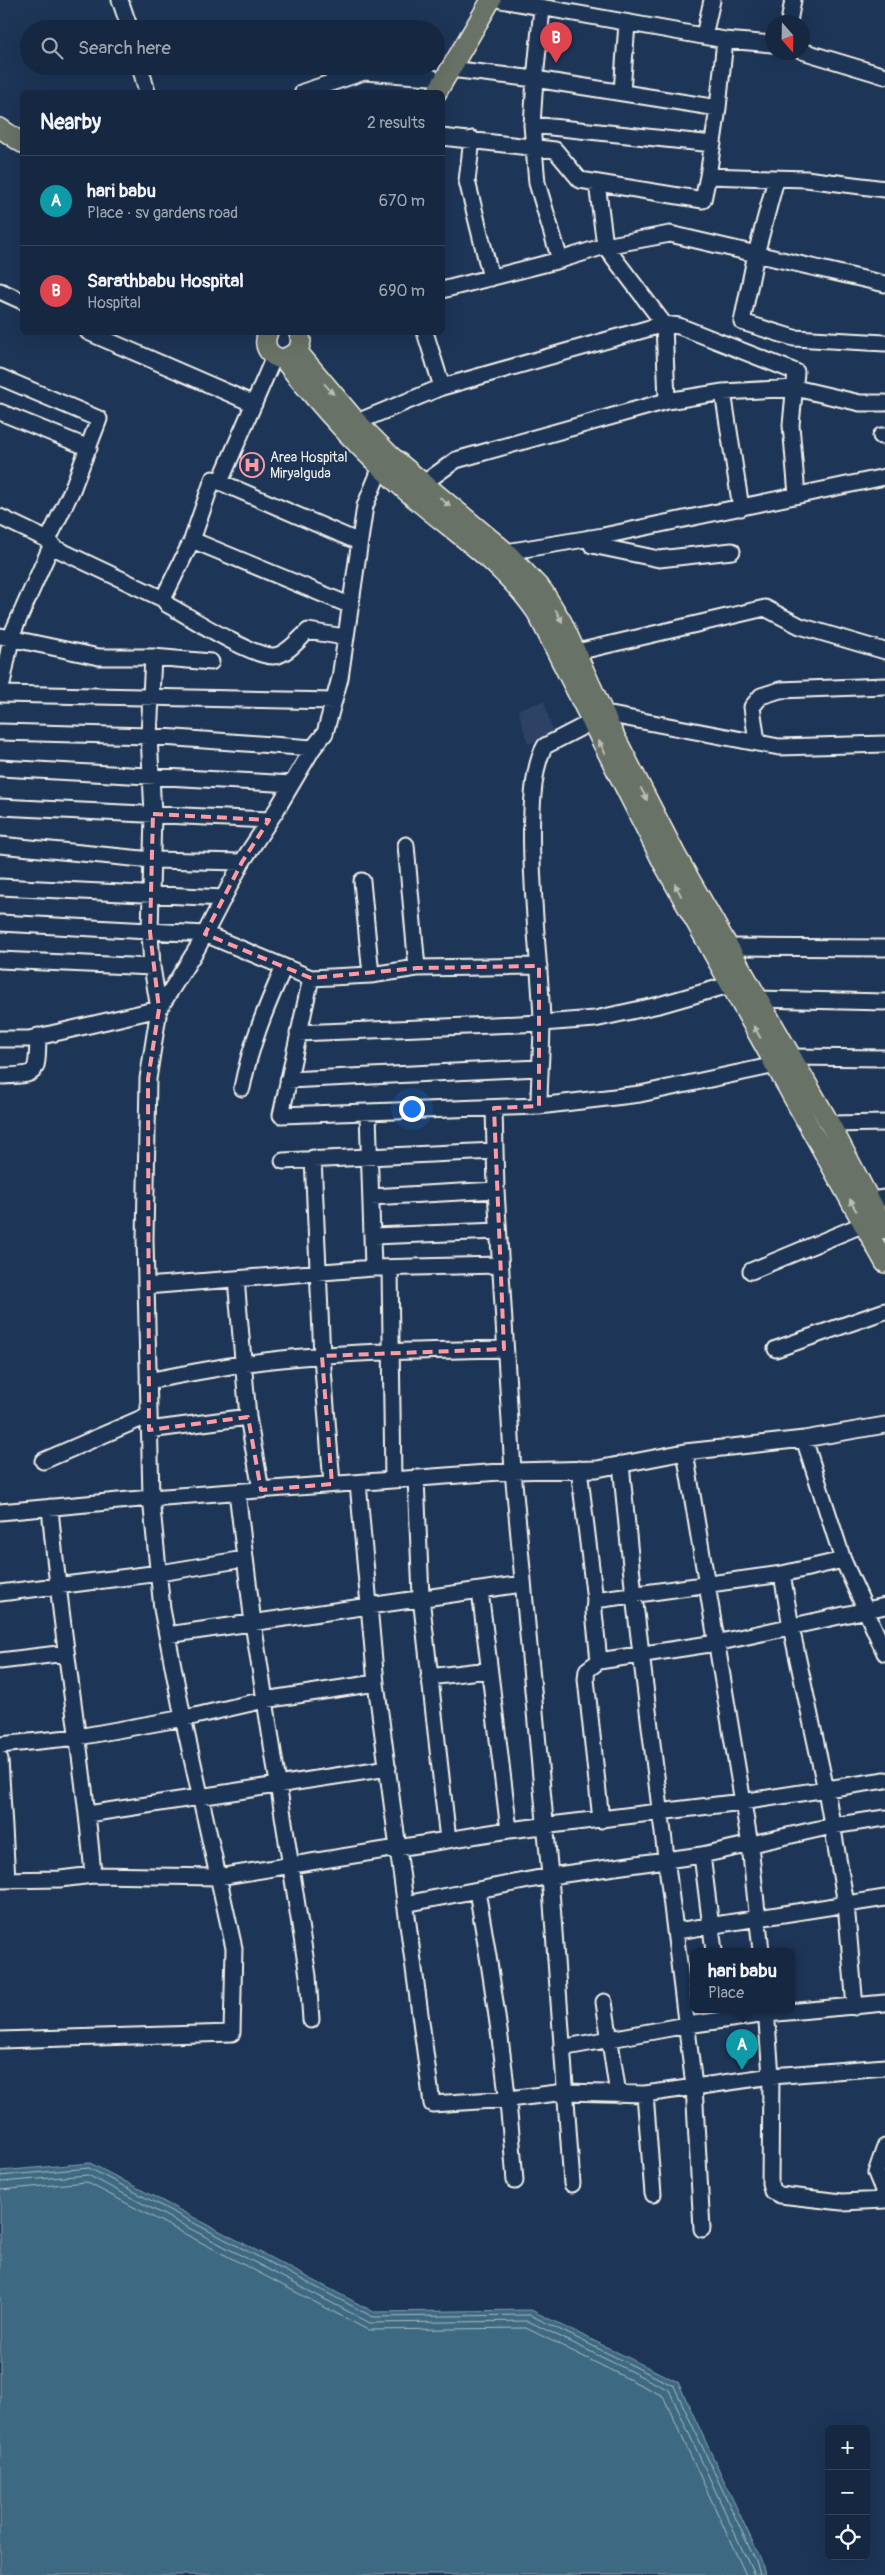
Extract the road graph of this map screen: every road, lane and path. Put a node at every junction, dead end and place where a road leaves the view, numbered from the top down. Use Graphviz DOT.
graph roads {
  1 [pos="120,0"];
  2 [pos="475,0"];
  3 [pos="491,0"];
  4 [pos="501,0"];
  5 [pos="712,0"];
  6 [pos="793,0"];
  7 [pos="542,8"];
  8 [pos="790,15"];
  9 [pos="127,20"];
  10 [pos="627,23"];
  11 [pos="704,36"];
  12 [pos="725,40"];
  13 [pos="765,43"];
  14 [pos="810,53"];
  15 [pos="445,58"];
  16 [pos="450,69"];
  17 [pos="445,74"];
  18 [pos="142,75"];
  19 [pos="355,75"];
  20 [pos="377,75"];
  21 [pos="436,75"];
  22 [pos="443,75"];
  23 [pos="885,76"];
  24 [pos="536,78"];
  25 [pos="430,87"];
  26 [pos="146,90"];
  27 [pos="309,90"];
  28 [pos="622,92"];
  29 [pos="718,108"];
  30 [pos="532,125"];
  31 [pos="0,128"];
  32 [pos="445,136"];
  33 [pos="472,139"];
  34 [pos="20,142"];
  35 [pos="713,144"];
  36 [pos="534,148"];
  37 [pos="708,176"];
  38 [pos="776,179"];
  39 [pos="597,183"];
  40 [pos="885,189"];
  41 [pos="605,246"];
  42 [pos="756,254"];
  43 [pos="560,260"];
  44 [pos="491,278"];
  45 [pos="885,284"];
  46 [pos="445,289"];
  47 [pos="1,295"];
  48 [pos="20,300"];
  49 [pos="664,324"];
  50 [pos="95,335"];
  51 [pos="426,335"];
  52 [pos="884,339"];
  53 [pos="284,342"];
  54 [pos="0,377"];
  55 [pos="442,387"];
  56 [pos="795,388"];
  57 [pos="724,392"];
  58 [pos="667,401"];
  59 [pos="885,403"];
  60 [pos="254,404"];
  61 [pos="0,412"];
  62 [pos="357,422"];
  63 [pos="89,448"];
  64 [pos="386,461"];
  65 [pos="885,477"];
  66 [pos="220,482"];
  67 [pos="424,483"];
  68 [pos="797,495"];
  69 [pos="741,508"];
  70 [pos="0,517"];
  71 [pos="589,538"];
  72 [pos="192,540"];
  73 [pos="50,542"];
  74 [pos="359,542"];
  75 [pos="732,551"];
  76 [pos="506,552"];
  77 [pos="163,599"];
  78 [pos="349,605"];
  79 [pos="344,637"];
  80 [pos="5,638"];
  81 [pos="885,651"];
  82 [pos="577,652"];
  83 [pos="154,657"];
  84 [pos="211,662"];
  85 [pos="885,686"];
  86 [pos="0,694"];
  87 [pos="152,697"];
  88 [pos="334,700"];
  89 [pos="598,719"];
  90 [pos="0,732"];
  91 [pos="149,736"];
  92 [pos="757,742"];
  93 [pos="885,744"];
  94 [pos="313,748"];
  95 [pos="0,768"];
  96 [pos="150,776"];
  97 [pos="292,784"];
  98 [pos="0,807"];
  99 [pos="153,814"];
  100 [pos="269,820"];
  101 [pos="0,845"];
  102 [pos="406,845"];
  103 [pos="152,860"];
  104 [pos="242,862"];
  105 [pos="362,881"];
  106 [pos="0,887"];
  107 [pos="153,893"];
  108 [pos="224,898"];
  109 [pos="0,923"];
  110 [pos="150,932"];
  111 [pos="205,934"];
  112 [pos="727,947"];
  113 [pos="885,948"];
  114 [pos="0,960"];
  115 [pos="539,966"];
  116 [pos="152,967"];
  117 [pos="417,968"];
  118 [pos="290,970"];
  119 [pos="371,975"];
  120 [pos="311,978"];
  121 [pos="729,985"];
  122 [pos="757,999"];
  123 [pos="885,1002"];
  124 [pos="159,1010"];
  125 [pos="542,1023"];
  126 [pos="298,1033"];
  127 [pos="38,1036"];
  128 [pos="0,1039"];
  129 [pos="885,1058"];
  130 [pos="784,1061"];
  131 [pos="539,1068"];
  132 [pos="0,1076"];
  133 [pos="288,1080"];
  134 [pos="242,1088"];
  135 [pos="539,1106"];
  136 [pos="494,1108"];
  137 [pos="368,1114"];
  138 [pos="885,1123"];
  139 [pos="830,1124"];
  140 [pos="495,1151"];
  141 [pos="370,1155"];
  142 [pos="313,1158"];
  143 [pos="283,1160"];
  144 [pos="496,1190"];
  145 [pos="370,1197"];
  146 [pos="877,1199"];
  147 [pos="864,1224"];
  148 [pos="885,1229"];
  149 [pos="498,1231"];
  150 [pos="373,1236"];
  151 [pos="885,1263"];
  152 [pos="500,1265"];
  153 [pos="373,1268"];
  154 [pos="390,1269"];
  155 [pos="751,1271"];
  156 [pos="319,1272"];
  157 [pos="236,1278"];
  158 [pos="146,1286"];
  159 [pos="885,1311"];
  160 [pos="504,1349"];
  161 [pos="776,1349"];
  162 [pos="390,1351"];
  163 [pos="322,1356"];
  164 [pos="243,1364"];
  165 [pos="148,1381"];
  166 [pos="248,1417"];
  167 [pos="149,1423"];
  168 [pos="885,1424"];
  169 [pos="804,1439"];
  170 [pos="686,1452"];
  171 [pos="43,1461"];
  172 [pos="622,1464"];
  173 [pos="579,1469"];
  174 [pos="513,1471"];
  175 [pos="416,1478"];
  176 [pos="393,1480"];
  177 [pos="358,1483"];
  178 [pos="332,1484"];
  179 [pos="261,1490"];
  180 [pos="237,1492"];
  181 [pos="151,1498"];
  182 [pos="50,1507"];
  183 [pos="0,1512"];
  184 [pos="244,1560"];
  185 [pos="843,1560"];
  186 [pos="160,1573"];
  187 [pos="782,1574"];
  188 [pos="522,1584"];
  189 [pos="706,1584"];
  190 [pos="57,1586"];
  191 [pos="480,1591"];
  192 [pos="0,1593"];
  193 [pos="634,1596"];
  194 [pos="421,1597"];
  195 [pos="595,1600"];
  196 [pos="368,1605"];
  197 [pos="885,1606"];
  198 [pos="867,1610"];
  199 [pos="252,1623"];
  200 [pos="790,1627"];
  201 [pos="168,1635"];
  202 [pos="716,1643"];
  203 [pos="66,1653"];
  204 [pos="885,1653"];
  205 [pos="642,1655"];
  206 [pos="599,1660"];
  207 [pos="0,1661"];
  208 [pos="488,1670"];
  209 [pos="428,1677"];
  210 [pos="376,1683"];
  211 [pos="264,1700"];
  212 [pos="184,1718"];
  213 [pos="78,1737"];
  214 [pos="0,1745"];
  215 [pos="0,1759"];
  216 [pos="388,1768"];
  217 [pos="885,1780"];
  218 [pos="278,1783"];
  219 [pos="826,1790"];
  220 [pos="201,1797"];
  221 [pos="742,1802"];
  222 [pos="662,1811"];
  223 [pos="88,1814"];
  224 [pos="885,1818"];
  225 [pos="601,1820"];
  226 [pos="544,1826"];
  227 [pos="832,1826"];
  228 [pos="509,1830"];
  229 [pos="448,1840"];
  230 [pos="750,1845"];
  231 [pos="400,1848"];
  232 [pos="702,1855"];
  233 [pos="667,1858"];
  234 [pos="292,1866"];
  235 [pos="93,1875"];
  236 [pos="550,1876"];
  237 [pos="218,1877"];
  238 [pos="4,1879"];
  239 [pos="477,1891"];
  240 [pos="885,1898"];
  241 [pos="405,1904"];
  242 [pos="846,1904"];
  243 [pos="758,1919"];
  244 [pos="711,1926"];
  245 [pos="677,1931"];
  246 [pos="714,1948"];
  247 [pos="761,1948"];
  248 [pos="604,2002"];
  249 [pos="885,2004"];
  250 [pos="854,2007"];
  251 [pos="795,2010"];
  252 [pos="745,2013"];
  253 [pos="767,2013"];
  254 [pos="723,2014"];
  255 [pos="311,2020"];
  256 [pos="687,2025"];
  257 [pos="610,2039"];
  258 [pos="0,2040"];
  259 [pos="561,2048"];
  260 [pos="885,2067"];
  261 [pos="772,2076"];
  262 [pos="694,2086"];
  263 [pos="564,2092"];
  264 [pos="618,2094"];
  265 [pos="645,2094"];
  266 [pos="509,2099"];
  267 [pos="885,2147"];
  268 [pos="515,2181"];
  269 [pos="572,2184"];
  270 [pos="653,2194"];
  271 [pos="885,2195"];
  272 [pos="885,2200"];
  273 [pos="702,2228"];
  1 -- 9 [label="street"];
  2 -- 15 [label="main road"];
  3 -- 16 [label="main road"];
  4 -- 7 [label="street"];
  5 -- 11 [label="street"];
  6 -- 8 [label="street"];
  7 -- 10 [label="street"];
  7 -- 24 [label="street"];
  10 -- 11 [label="street"];
  10 -- 28 [label="street"];
  11 -- 12 [label="street"];
  12 -- 13 [label="street"];
  12 -- 29 [label="street"];
  14 -- 23 [label="street"];
  16 -- 17 [label="main road"];
  16 -- 24 [label="street"];
  18 -- 26 [label="street"];
  19 -- 27 [label="street"];
  20 -- 25 [label="street"];
  21 -- 25 [label="main road"];
  22 -- 25 [label="main road"];
  24 -- 28 [label="street"];
  24 -- 30 [label="street"];
  28 -- 29 [label="street"];
  29 -- 35 [label="street"];
  30 -- 35 [label="street"];
  30 -- 36 [label="street"];
  31 -- 34 [label="main road"];
  32 -- 33 [label="street"];
  33 -- 36 [label="street"];
  33 -- 44 [label="street"];
  35 -- 37 [label="street"];
  36 -- 39 [label="street"];
  36 -- 43 [label="street"];
  37 -- 38 [label="street"];
  37 -- 39 [label="street"];
  38 -- 40 [label="street"];
  38 -- 42 [label="street"];
  39 -- 41 [label="street"];
  41 -- 42 [label="street"];
  41 -- 43 [label="street"];
  41 -- 49 [label="street"];
  42 -- 45 [label="street"];
  42 -- 52 [label="street"];
  43 -- 44 [label="street"];
  44 -- 46 [label="street"];
  47 -- 48 [label="street"];
  49 -- 55 [label="street"];
  49 -- 56 [label="street"];
  49 -- 58 [label="street"];
  50 -- 60 [label="street"];
  51 -- 55 [label="street"];
  53 -- 60 [label="street"];
  53 -- 62 [label="main road, one-way"];
  53 -- 64 [label="main road"];
  54 -- 63 [label="street"];
  55 -- 62 [label="street"];
  56 -- 57 [label="street"];
  56 -- 59 [label="street"];
  56 -- 68 [label="street"];
  57 -- 58 [label="street"];
  57 -- 69 [label="street"];
  58 -- 67 [label="street"];
  60 -- 66 [label="street"];
  61 -- 63 [label="street"];
  62 -- 64 [label="main road"];
  63 -- 73 [label="street"];
  64 -- 67 [label="main road"];
  64 -- 74 [label="street"];
  64 -- 89 [label="main road"];
  65 -- 68 [label="street"];
  66 -- 72 [label="street"];
  66 -- 74 [label="street"];
  67 -- 76 [label="main road, one-way"];
  68 -- 69 [label="street"];
  69 -- 71 [label="street"];
  70 -- 73 [label="street"];
  71 -- 75 [label="street"];
  71 -- 76 [label="street"];
  72 -- 77 [label="street"];
  72 -- 78 [label="street"];
  73 -- 77 [label="street"];
  73 -- 80 [label="street"];
  74 -- 78 [label="street"];
  76 -- 82 [label="main road, one-way"];
  77 -- 79 [label="street"];
  78 -- 79 [label="street"];
  79 -- 88 [label="street"];
  80 -- 83 [label="street"];
  80 -- 86 [label="street"];
  81 -- 82 [label="street"];
  82 -- 89 [label="main road"];
  83 -- 84 [label="street"];
  83 -- 87 [label="street"];
  85 -- 92 [label="street"];
  86 -- 87 [label="street"];
  87 -- 88 [label="street"];
  87 -- 91 [label="street"];
  88 -- 94 [label="street"];
  89 -- 92 [label="street"];
  89 -- 112 [label="main road, one-way"];
  89 -- 115 [label="street"];
  121 -- 89 [label="main road, one-way"];
  90 -- 91 [label="street"];
  91 -- 94 [label="street"];
  91 -- 96 [label="street"];
  92 -- 93 [label="street"];
  94 -- 97 [label="street"];
  95 -- 96 [label="street"];
  96 -- 97 [label="street"];
  96 -- 99 [label="street"];
  97 -- 100 [label="street"];
  98 -- 99 [label="street"];
  99 -- 100 [label="street"];
  99 -- 103 [label="street"];
  100 -- 104 [label="street"];
  101 -- 103 [label="street"];
  102 -- 117 [label="street"];
  103 -- 104 [label="street"];
  103 -- 107 [label="street"];
  104 -- 108 [label="street"];
  105 -- 119 [label="street"];
  106 -- 107 [label="street"];
  107 -- 108 [label="street"];
  107 -- 110 [label="street"];
  108 -- 111 [label="street"];
  109 -- 110 [label="street"];
  110 -- 111 [label="street"];
  110 -- 116 [label="street"];
  111 -- 118 [label="street"];
  111 -- 124 [label="street"];
  112 -- 113 [label="street"];
  112 -- 122 [label="main road"];
  114 -- 116 [label="street"];
  115 -- 117 [label="street"];
  115 -- 125 [label="street"];
  116 -- 124 [label="street"];
  117 -- 119 [label="street"];
  118 -- 120 [label="street"];
  118 -- 134 [label="street"];
  119 -- 120 [label="street"];
  120 -- 126 [label="street"];
  121 -- 125 [label="street"];
  130 -- 121 [label="main road, one-way"];
  122 -- 123 [label="street"];
  122 -- 130 [label="main road"];
  124 -- 127 [label="street"];
  124 -- 158 [label="street"];
  125 -- 126 [label="street"];
  125 -- 131 [label="street"];
  126 -- 133 [label="street"];
  127 -- 128 [label="street"];
  127 -- 132 [label="street"];
  129 -- 130 [label="street"];
  130 -- 135 [label="street"];
  130 -- 139 [label="main road"];
  147 -- 130 [label="main road, one-way"];
  131 -- 133 [label="street"];
  131 -- 135 [label="street"];
  133 -- 137 [label="street"];
  135 -- 136 [label="street"];
  136 -- 137 [label="street"];
  136 -- 140 [label="street"];
  137 -- 141 [label="street"];
  138 -- 139 [label="street"];
  139 -- 146 [label="main road"];
  140 -- 141 [label="street"];
  140 -- 144 [label="street"];
  141 -- 142 [label="street"];
  141 -- 145 [label="street"];
  142 -- 143 [label="street"];
  142 -- 156 [label="street"];
  144 -- 145 [label="street"];
  144 -- 149 [label="street"];
  145 -- 150 [label="street"];
  146 -- 148 [label="main road"];
  147 -- 151 [label="main road"];
  147 -- 155 [label="street"];
  149 -- 150 [label="street"];
  149 -- 152 [label="street"];
  150 -- 153 [label="street"];
  152 -- 154 [label="street"];
  152 -- 160 [label="street"];
  153 -- 154 [label="street"];
  153 -- 156 [label="street"];
  154 -- 162 [label="street"];
  156 -- 157 [label="street"];
  156 -- 163 [label="street"];
  157 -- 158 [label="street"];
  157 -- 164 [label="street"];
  158 -- 165 [label="street"];
  159 -- 161 [label="street"];
  160 -- 162 [label="street"];
  160 -- 174 [label="street"];
  162 -- 163 [label="street"];
  162 -- 176 [label="street"];
  163 -- 164 [label="street"];
  163 -- 178 [label="street"];
  164 -- 165 [label="street"];
  164 -- 166 [label="street"];
  165 -- 167 [label="street"];
  166 -- 167 [label="street"];
  166 -- 179 [label="street"];
  167 -- 171 [label="street"];
  167 -- 181 [label="street"];
  168 -- 169 [label="street"];
  169 -- 170 [label="street"];
  169 -- 185 [label="street"];
  170 -- 172 [label="street"];
  170 -- 189 [label="street"];
  172 -- 173 [label="street"];
  172 -- 193 [label="street"];
  173 -- 174 [label="street"];
  173 -- 195 [label="street"];
  174 -- 175 [label="street"];
  174 -- 188 [label="street"];
  175 -- 176 [label="street"];
  175 -- 194 [label="street"];
  176 -- 177 [label="street"];
  177 -- 178 [label="street"];
  177 -- 196 [label="street"];
  178 -- 179 [label="street"];
  179 -- 180 [label="street"];
  180 -- 181 [label="street"];
  180 -- 184 [label="street"];
  181 -- 182 [label="street"];
  181 -- 186 [label="street"];
  182 -- 183 [label="street"];
  182 -- 190 [label="street"];
  184 -- 186 [label="street"];
  184 -- 199 [label="street"];
  185 -- 187 [label="street"];
  185 -- 198 [label="street"];
  186 -- 190 [label="street"];
  186 -- 201 [label="street"];
  187 -- 189 [label="street"];
  187 -- 200 [label="street"];
  188 -- 191 [label="street"];
  188 -- 226 [label="street"];
  189 -- 193 [label="street"];
  189 -- 202 [label="street"];
  190 -- 192 [label="street"];
  190 -- 203 [label="street"];
  191 -- 194 [label="street"];
  191 -- 208 [label="street"];
  193 -- 195 [label="street"];
  193 -- 205 [label="street"];
  194 -- 196 [label="street"];
  194 -- 209 [label="street"];
  195 -- 206 [label="street"];
  196 -- 199 [label="street"];
  196 -- 210 [label="street"];
  197 -- 198 [label="street"];
  198 -- 200 [label="street"];
  198 -- 204 [label="street"];
  199 -- 201 [label="street"];
  199 -- 211 [label="street"];
  200 -- 202 [label="street"];
  200 -- 219 [label="street"];
  201 -- 212 [label="street"];
  202 -- 205 [label="street"];
  202 -- 221 [label="street"];
  203 -- 207 [label="street"];
  203 -- 213 [label="street"];
  205 -- 206 [label="street"];
  205 -- 222 [label="street"];
  206 -- 225 [label="street"];
  208 -- 209 [label="street"];
  208 -- 228 [label="street"];
  209 -- 229 [label="street"];
  210 -- 211 [label="street"];
  210 -- 216 [label="street"];
  211 -- 212 [label="street"];
  211 -- 218 [label="street"];
  212 -- 213 [label="street"];
  212 -- 220 [label="street"];
  213 -- 214 [label="street"];
  213 -- 223 [label="street"];
  215 -- 238 [label="street"];
  216 -- 218 [label="street"];
  216 -- 231 [label="street"];
  217 -- 219 [label="street"];
  218 -- 220 [label="street"];
  218 -- 234 [label="street"];
  219 -- 221 [label="street"];
  219 -- 227 [label="street"];
  220 -- 223 [label="street"];
  220 -- 237 [label="street"];
  221 -- 222 [label="street"];
  221 -- 230 [label="street"];
  222 -- 225 [label="street"];
  222 -- 233 [label="street"];
  223 -- 235 [label="street"];
  224 -- 227 [label="street"];
  225 -- 226 [label="street"];
  226 -- 228 [label="street"];
  226 -- 236 [label="street"];
  227 -- 230 [label="street"];
  227 -- 242 [label="street"];
  228 -- 229 [label="street"];
  229 -- 231 [label="street"];
  230 -- 232 [label="street"];
  230 -- 243 [label="street"];
  231 -- 234 [label="street"];
  231 -- 241 [label="street"];
  232 -- 233 [label="street"];
  232 -- 244 [label="street"];
  233 -- 236 [label="street"];
  233 -- 245 [label="street"];
  234 -- 237 [label="street"];
  234 -- 255 [label="street"];
  235 -- 237 [label="street"];
  235 -- 238 [label="street"];
  236 -- 239 [label="street"];
  236 -- 259 [label="street"];
  237 -- 258 [label="street"];
  239 -- 241 [label="street"];
  239 -- 266 [label="street"];
  240 -- 242 [label="street"];
  241 -- 266 [label="street"];
  242 -- 243 [label="street"];
  242 -- 250 [label="street"];
  243 -- 244 [label="street"];
  243 -- 247 [label="street"];
  244 -- 245 [label="street"];
  244 -- 246 [label="street"];
  245 -- 256 [label="street"];
  248 -- 257 [label="street"];
  249 -- 250 [label="street"];
  250 -- 251 [label="street"];
  252 -- 254 [label="street"];
  253 -- 261 [label="street"];
  254 -- 256 [label="street"];
  256 -- 257 [label="street"];
  256 -- 262 [label="street"];
  257 -- 259 [label="street"];
  257 -- 264 [label="street"];
  259 -- 263 [label="street"];
  260 -- 261 [label="street"];
  261 -- 262 [label="street"];
  261 -- 272 [label="street"];
  262 -- 265 [label="street"];
  262 -- 273 [label="street"];
  263 -- 264 [label="street"];
  263 -- 266 [label="street"];
  263 -- 269 [label="street"];
  264 -- 265 [label="street"];
  265 -- 270 [label="street"];
  266 -- 268 [label="street"];
  267 -- 271 [label="street"];
}
